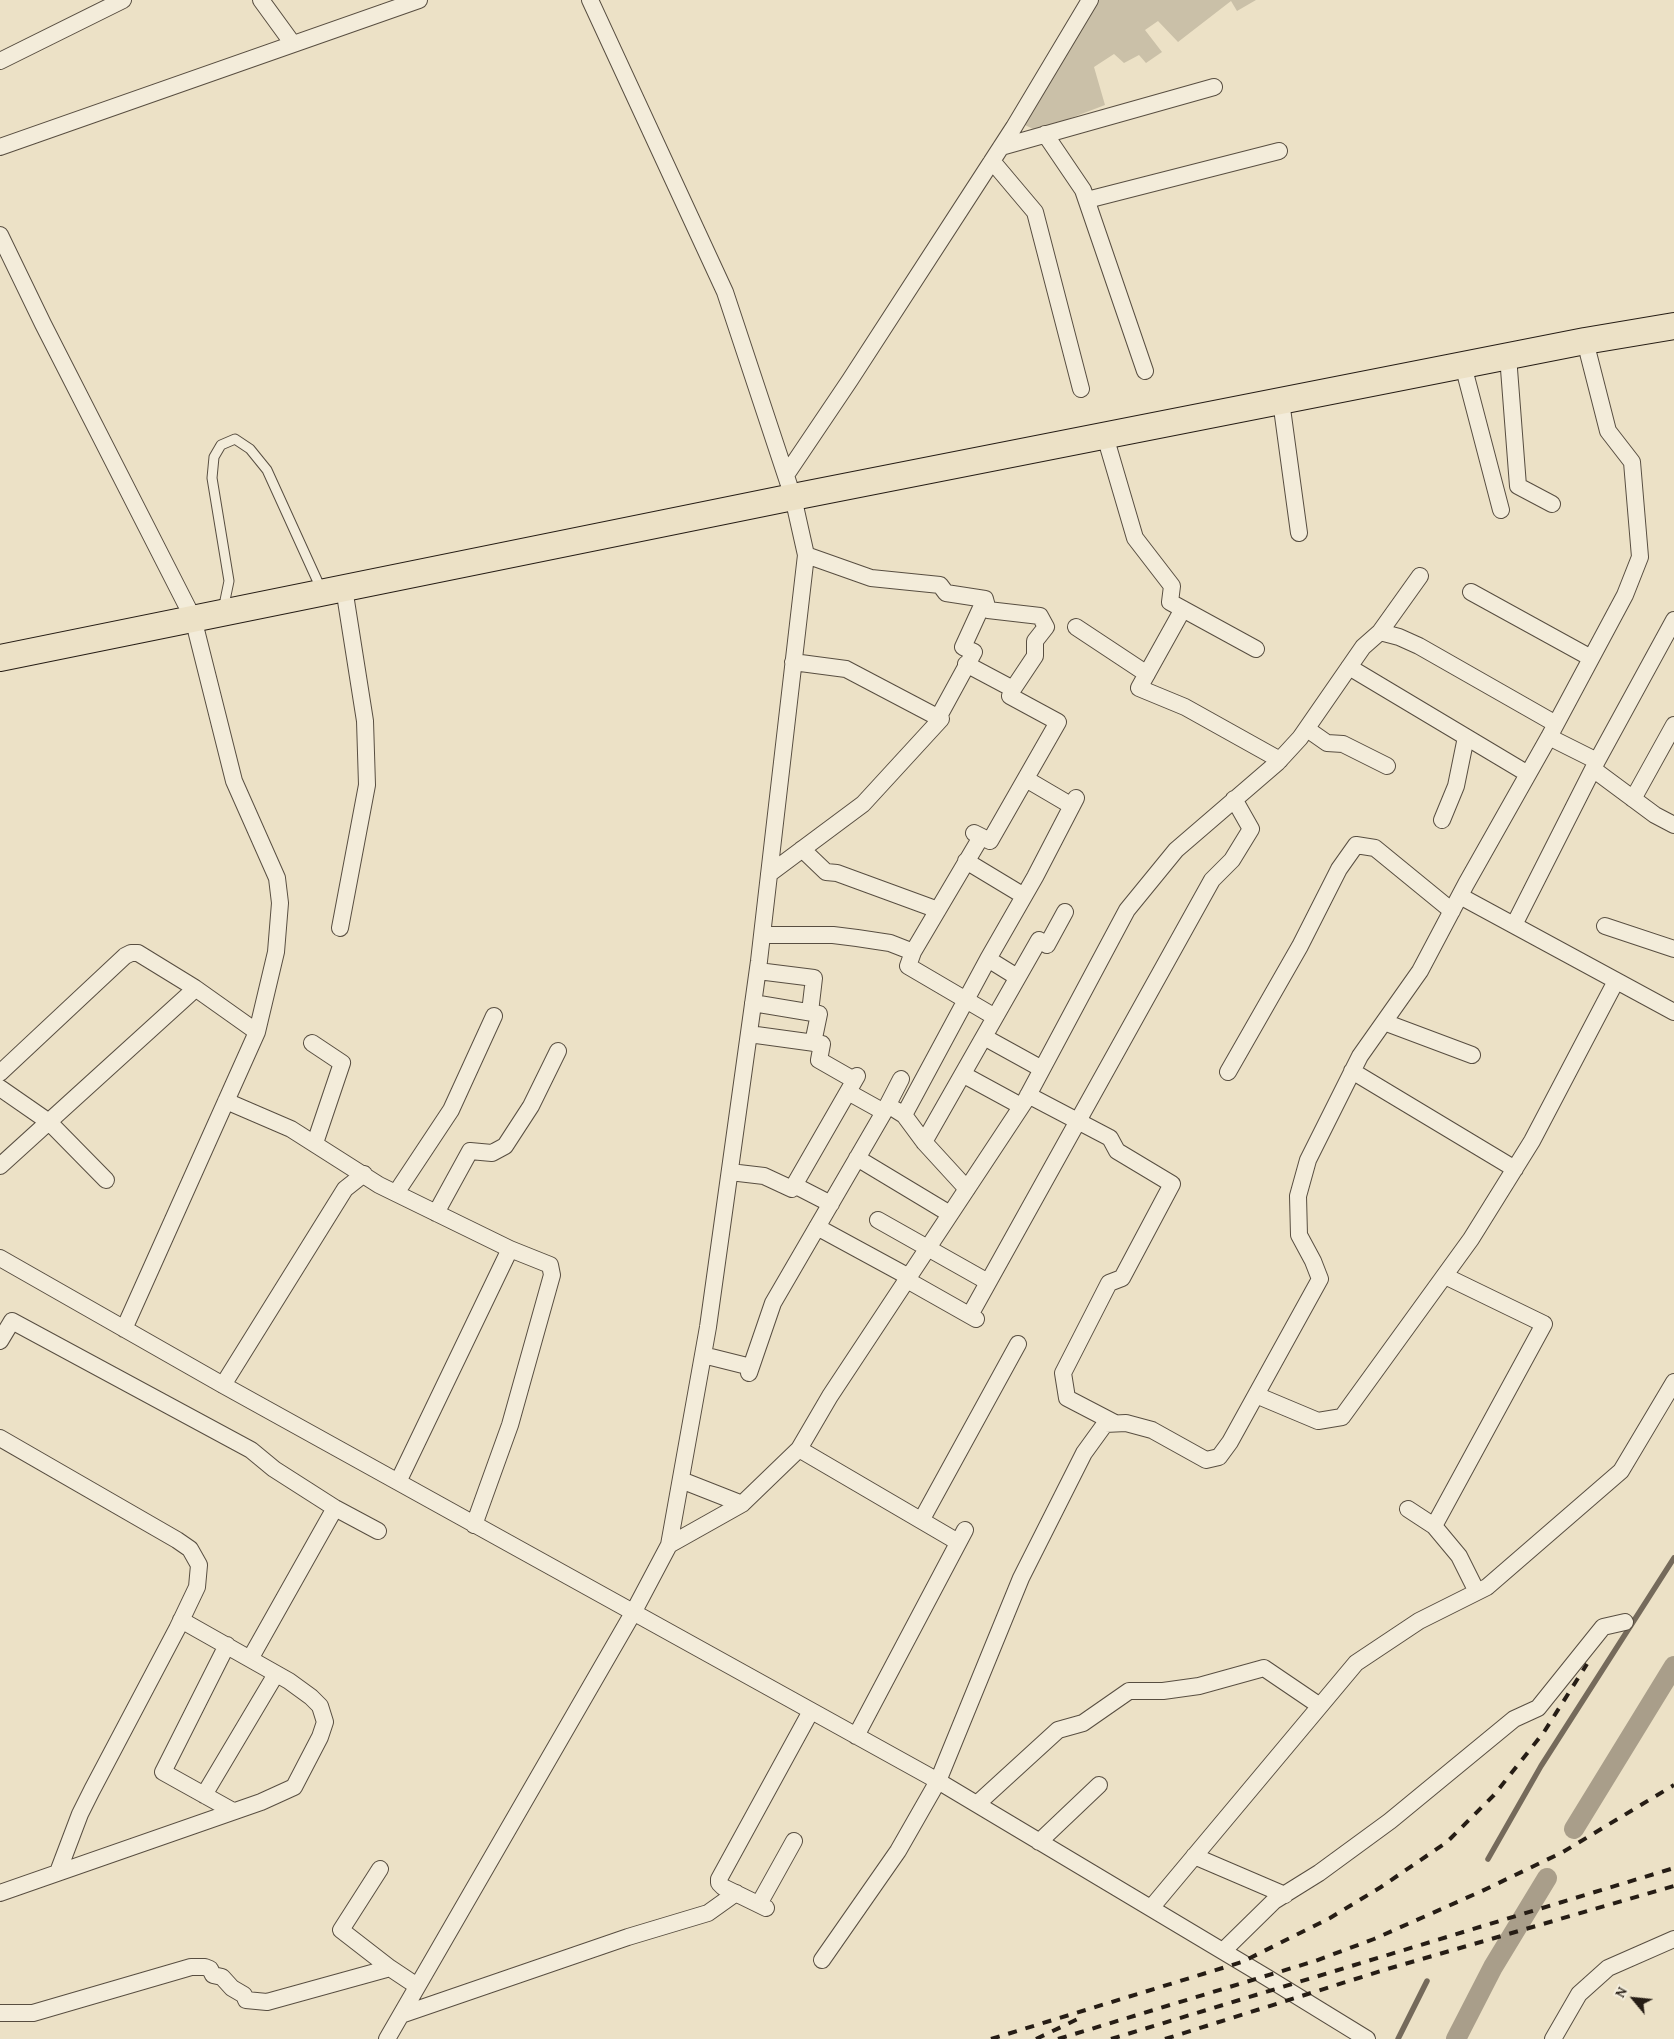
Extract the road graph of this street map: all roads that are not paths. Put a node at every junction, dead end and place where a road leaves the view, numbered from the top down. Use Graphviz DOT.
graph roads {
  1 [pos="123,0"];
  2 [pos="261,0"];
  3 [pos="419,0"];
  4 [pos="590,0"];
  5 [pos="1090,0"];
  6 [pos="293,44"];
  7 [pos="0,61"];
  8 [pos="1214,86"];
  9 [pos="1045,134"];
  10 [pos="0,147"];
  11 [pos="1001,147"];
  12 [pos="1279,151"];
  13 [pos="992,161"];
  14 [pos="1087,200"];
  15 [pos="0,235"];
  16 [pos="1674,326"];
  17 [pos="1585,341"];
  18 [pos="1508,356"];
  19 [pos="1463,365"];
  20 [pos="1145,371"];
  21 [pos="1081,389"];
  22 [pos="1281,401"];
  23 [pos="1105,436"];
  24 [pos="790,486"];
  25 [pos="1552,504"];
  26 [pos="1501,510"];
  27 [pos="1299,533"];
  28 [pos="806,555"];
  29 [pos="1420,576"];
  30 [pos="334,590"];
  31 [pos="1471,592"];
  32 [pos="985,599"];
  33 [pos="1183,609"];
  34 [pos="222,613"];
  35 [pos="193,618"];
  36 [pos="1674,620"];
  37 [pos="1076,627"];
  38 [pos="1380,632"];
  39 [pos="1256,649"];
  40 [pos="0,658"];
  41 [pos="1591,658"];
  42 [pos="794,662"];
  43 [pos="966,664"];
  44 [pos="1349,667"];
  45 [pos="1147,674"];
  46 [pos="1013,689"];
  47 [pos="938,718"];
  48 [pos="1674,725"];
  49 [pos="1307,729"];
  50 [pos="1553,730"];
  51 [pos="1466,737"];
  52 [pos="1280,760"];
  53 [pos="1595,765"];
  54 [pos="1386,766"];
  55 [pos="1528,774"];
  56 [pos="1026,779"];
  57 [pos="1633,798"];
  58 [pos="1234,799"];
  59 [pos="1442,820"];
  60 [pos="1674,825"];
  61 [pos="802,849"];
  62 [pos="966,861"];
  63 [pos="769,874"];
  64 [pos="1024,896"];
  65 [pos="1460,896"];
  66 [pos="938,910"];
  67 [pos="1452,911"];
  68 [pos="1065,912"];
  69 [pos="1514,925"];
  70 [pos="1604,926"];
  71 [pos="340,928"];
  72 [pos="762,936"];
  73 [pos="1674,949"];
  74 [pos="913,952"];
  75 [pos="988,960"];
  76 [pos="758,971"];
  77 [pos="1018,976"];
  78 [pos="1616,981"];
  79 [pos="195,989"];
  80 [pos="966,1000"];
  81 [pos="753,1003"];
  82 [pos="810,1012"];
  83 [pos="1674,1012"];
  84 [pos="494,1016"];
  85 [pos="995,1017"];
  86 [pos="1384,1022"];
  87 [pos="257,1032"];
  88 [pos="749,1034"];
  89 [pos="984,1037"];
  90 [pos="312,1042"];
  91 [pos="813,1043"];
  92 [pos="558,1051"];
  93 [pos="1472,1055"];
  94 [pos="1042,1069"];
  95 [pos="1352,1070"];
  96 [pos="1228,1072"];
  97 [pos="0,1073"];
  98 [pos="964,1075"];
  99 [pos="901,1080"];
  100 [pos="853,1083"];
  101 [pos="0,1088"];
  102 [pos="226,1101"];
  103 [pos="1025,1101"];
  104 [pos="886,1109"];
  105 [pos="904,1115"];
  106 [pos="1076,1121"];
  107 [pos="49,1122"];
  108 [pos="924,1142"];
  109 [pos="315,1144"];
  110 [pos="857,1158"];
  111 [pos="0,1166"];
  112 [pos="1515,1169"];
  113 [pos="730,1172"];
  114 [pos="364,1174"];
  115 [pos="106,1180"];
  116 [pos="794,1185"];
  117 [pos="967,1188"];
  118 [pos="396,1193"];
  119 [pos="831,1204"];
  120 [pos="436,1213"];
  121 [pos="950,1214"];
  122 [pos="878,1220"];
  123 [pos="817,1227"];
  124 [pos="928,1248"];
  125 [pos="510,1249"];
  126 [pos="0,1258"];
  127 [pos="1445,1276"];
  128 [pos="908,1278"];
  129 [pos="988,1282"];
  130 [pos="124,1329"];
  131 [pos="0,1341"];
  132 [pos="1018,1344"];
  133 [pos="703,1355"];
  134 [pos="1674,1382"];
  135 [pos="223,1385"];
  136 [pos="1256,1395"];
  137 [pos="1115,1423"];
  138 [pos="0,1438"];
  139 [pos="799,1449"];
  140 [pos="681,1480"];
  141 [pos="398,1482"];
  142 [pos="742,1504"];
  143 [pos="335,1508"];
  144 [pos="1408,1509"];
  145 [pos="922,1519"];
  146 [pos="474,1524"];
  147 [pos="1434,1526"];
  148 [pos="378,1531"];
  149 [pos="669,1545"];
  150 [pos="1477,1592"];
  151 [pos="633,1613"];
  152 [pos="181,1620"];
  153 [pos="1625,1622"];
  154 [pos="226,1645"];
  155 [pos="250,1659"];
  156 [pos="276,1674"];
  157 [pos="1320,1706"];
  158 [pos="811,1711"];
  159 [pos="856,1736"];
  160 [pos="938,1781"];
  161 [pos="1099,1785"];
  162 [pos="204,1794"];
  163 [pos="977,1804"];
  164 [pos="233,1811"];
  165 [pos="794,1841"];
  166 [pos="1040,1842"];
  167 [pos="1194,1856"];
  168 [pos="380,1869"];
  169 [pos="58,1872"];
  170 [pos="0,1893"];
  171 [pos="736,1893"];
  172 [pos="1284,1895"];
  173 [pos="1151,1908"];
  174 [pos="1674,1939"];
  175 [pos="1223,1951"];
  176 [pos="822,1960"];
  177 [pos="390,1968"];
  178 [pos="418,1986"];
  179 [pos="0,2013"];
  180 [pos="401,2015"];
  181 [pos="1344,2032"];
  182 [pos="387,2039"];
  183 [pos="1367,2039"];
  184 [pos="1553,2039"];
  1 -- 7 [label="street"];
  2 -- 6 [label="street"];
  3 -- 6 [label="street"];
  4 -- 24 [label="street"];
  5 -- 11 [label="street"];
  6 -- 10 [label="street"];
  8 -- 9 [label="street"];
  9 -- 11 [label="street"];
  9 -- 14 [label="street"];
  11 -- 13 [label="street"];
  12 -- 14 [label="street"];
  13 -- 21 [label="street"];
  13 -- 24 [label="street"];
  14 -- 20 [label="street"];
  15 -- 35 [label="street"];
  16 -- 17 [label="main road"];
  17 -- 18 [label="main road"];
  17 -- 41 [label="street"];
  18 -- 19 [label="main road"];
  18 -- 25 [label="street"];
  19 -- 22 [label="main road"];
  19 -- 26 [label="street"];
  22 -- 23 [label="main road"];
  22 -- 27 [label="street"];
  23 -- 24 [label="main road"];
  23 -- 33 [label="street"];
  24 -- 28 [label="street"];
  24 -- 30 [label="main road"];
  28 -- 32 [label="street"];
  28 -- 42 [label="street"];
  29 -- 38 [label="street"];
  30 -- 34 [label="main road"];
  30 -- 34 [label="lane"];
  30 -- 71 [label="street"];
  31 -- 41 [label="street"];
  32 -- 43 [label="street"];
  32 -- 46 [label="street"];
  33 -- 39 [label="street"];
  33 -- 45 [label="street"];
  34 -- 35 [label="main road"];
  35 -- 40 [label="main road"];
  35 -- 87 [label="street"];
  36 -- 53 [label="street"];
  37 -- 45 [label="street"];
  38 -- 44 [label="street"];
  38 -- 50 [label="street"];
  41 -- 50 [label="street"];
  42 -- 47 [label="street"];
  42 -- 63 [label="street"];
  43 -- 46 [label="street"];
  43 -- 47 [label="street"];
  44 -- 49 [label="street"];
  44 -- 51 [label="street"];
  45 -- 52 [label="street"];
  46 -- 56 [label="street"];
  47 -- 61 [label="street"];
  48 -- 57 [label="street"];
  49 -- 52 [label="street"];
  49 -- 54 [label="street"];
  50 -- 53 [label="street"];
  50 -- 55 [label="street"];
  51 -- 55 [label="street"];
  51 -- 59 [label="street"];
  52 -- 58 [label="street"];
  53 -- 57 [label="street"];
  53 -- 69 [label="street"];
  55 -- 65 [label="street"];
  56 -- 62 [label="street"];
  56 -- 64 [label="street"];
  57 -- 60 [label="street"];
  58 -- 94 [label="street"];
  58 -- 106 [label="street"];
  61 -- 63 [label="street"];
  61 -- 66 [label="street"];
  62 -- 64 [label="street"];
  62 -- 66 [label="street"];
  63 -- 72 [label="street"];
  64 -- 75 [label="street"];
  65 -- 67 [label="street"];
  65 -- 69 [label="street"];
  66 -- 74 [label="street"];
  67 -- 86 [label="street"];
  67 -- 96 [label="street"];
  68 -- 77 [label="street"];
  69 -- 78 [label="street"];
  70 -- 73 [label="street"];
  72 -- 74 [label="street"];
  72 -- 76 [label="street"];
  74 -- 80 [label="street"];
  75 -- 77 [label="street"];
  75 -- 80 [label="street"];
  76 -- 81 [label="street"];
  76 -- 82 [label="street"];
  77 -- 85 [label="street"];
  78 -- 83 [label="street"];
  78 -- 112 [label="street"];
  79 -- 87 [label="street"];
  79 -- 97 [label="street"];
  79 -- 107 [label="street"];
  80 -- 85 [label="street"];
  80 -- 105 [label="street"];
  81 -- 82 [label="street"];
  81 -- 88 [label="street"];
  82 -- 91 [label="street"];
  84 -- 118 [label="street"];
  85 -- 89 [label="street"];
  86 -- 93 [label="street"];
  86 -- 95 [label="street"];
  87 -- 102 [label="street"];
  88 -- 91 [label="street"];
  88 -- 113 [label="street"];
  89 -- 94 [label="street"];
  89 -- 98 [label="street"];
  90 -- 109 [label="street"];
  91 -- 100 [label="street"];
  92 -- 120 [label="street"];
  94 -- 103 [label="street"];
  95 -- 112 [label="street"];
  95 -- 136 [label="street"];
  98 -- 103 [label="street"];
  98 -- 108 [label="street"];
  99 -- 104 [label="street"];
  100 -- 104 [label="street"];
  100 -- 116 [label="street"];
  101 -- 107 [label="street"];
  102 -- 109 [label="street"];
  102 -- 130 [label="street"];
  103 -- 106 [label="street"];
  103 -- 117 [label="street"];
  104 -- 105 [label="street"];
  104 -- 110 [label="street"];
  105 -- 108 [label="street"];
  106 -- 129 [label="street"];
  106 -- 137 [label="street"];
  107 -- 111 [label="street"];
  107 -- 115 [label="street"];
  108 -- 117 [label="street"];
  109 -- 114 [label="street"];
  110 -- 119 [label="street"];
  110 -- 121 [label="street"];
  112 -- 127 [label="street"];
  113 -- 116 [label="street"];
  113 -- 133 [label="street"];
  114 -- 118 [label="street"];
  114 -- 135 [label="street"];
  116 -- 119 [label="street"];
  117 -- 121 [label="street"];
  118 -- 120 [label="street"];
  119 -- 123 [label="street"];
  120 -- 125 [label="street"];
  121 -- 124 [label="street"];
  122 -- 124 [label="street"];
  123 -- 128 [label="street"];
  123 -- 133 [label="street"];
  124 -- 128 [label="street"];
  124 -- 129 [label="street"];
  125 -- 141 [label="street"];
  125 -- 146 [label="street"];
  126 -- 130 [label="street"];
  127 -- 136 [label="street"];
  127 -- 147 [label="street"];
  128 -- 129 [label="street"];
  128 -- 139 [label="street"];
  130 -- 135 [label="street"];
  131 -- 143 [label="street"];
  132 -- 145 [label="street"];
  133 -- 140 [label="street"];
  134 -- 150 [label="street"];
  135 -- 141 [label="street"];
  136 -- 137 [label="street"];
  137 -- 160 [label="street"];
  138 -- 152 [label="street"];
  139 -- 142 [label="street"];
  139 -- 145 [label="street"];
  140 -- 142 [label="street"];
  140 -- 149 [label="street"];
  141 -- 146 [label="street"];
  142 -- 149 [label="street"];
  143 -- 148 [label="street"];
  143 -- 155 [label="street"];
  144 -- 147 [label="street"];
  145 -- 159 [label="street"];
  146 -- 151 [label="street"];
  147 -- 150 [label="street"];
  149 -- 151 [label="street"];
  150 -- 157 [label="street"];
  151 -- 158 [label="street"];
  151 -- 178 [label="street"];
  152 -- 154 [label="street"];
  152 -- 169 [label="street"];
  153 -- 172 [label="street"];
  154 -- 155 [label="street"];
  154 -- 162 [label="street"];
  155 -- 156 [label="street"];
  156 -- 162 [label="street"];
  156 -- 164 [label="street"];
  157 -- 163 [label="street"];
  157 -- 167 [label="street"];
  158 -- 159 [label="street"];
  158 -- 171 [label="street"];
  159 -- 160 [label="street"];
  160 -- 163 [label="street"];
  160 -- 176 [label="street"];
  161 -- 166 [label="street"];
  162 -- 164 [label="street"];
  163 -- 166 [label="street"];
  164 -- 169 [label="street"];
  165 -- 171 [label="street"];
  166 -- 173 [label="street"];
  167 -- 172 [label="street"];
  167 -- 173 [label="street"];
  168 -- 177 [label="street"];
  169 -- 170 [label="street"];
  171 -- 180 [label="street"];
  172 -- 175 [label="street"];
  173 -- 175 [label="street"];
  174 -- 184 [label="street"];
  175 -- 181 [label="street"];
  177 -- 178 [label="street"];
  177 -- 179 [label="street"];
  178 -- 180 [label="street"];
  180 -- 182 [label="street"];
  181 -- 183 [label="street"];
}
